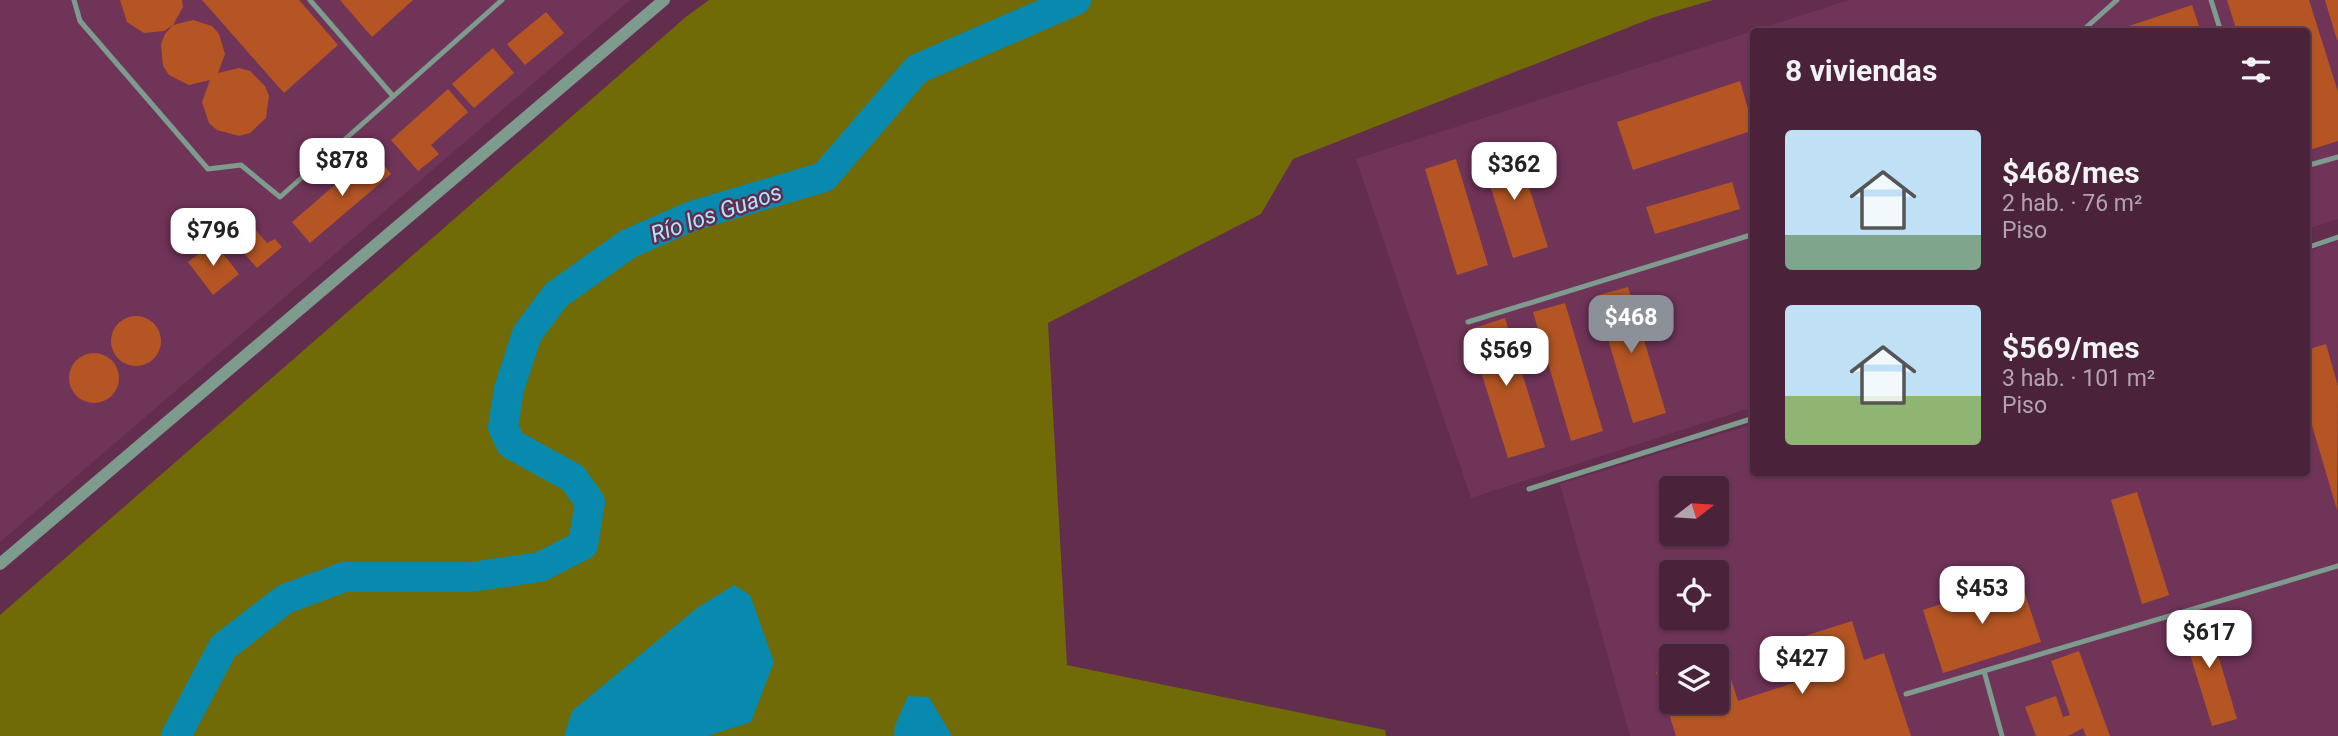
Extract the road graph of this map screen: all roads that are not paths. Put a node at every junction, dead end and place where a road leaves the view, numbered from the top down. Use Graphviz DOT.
graph roads {
  1 [pos="74,0"];
  2 [pos="310,0"];
  3 [pos="664,0"];
  4 [pos="2117,0"];
  5 [pos="2211,0"];
  6 [pos="497,2"];
  7 [pos="2088,24"];
  8 [pos="2084,28"];
  9 [pos="2089,28"];
  10 [pos="2220,28"];
  11 [pos="393,96"];
  12 [pos="2338,157"];
  13 [pos="2310,165"];
  14 [pos="1750,235"];
  15 [pos="2338,237"];
  16 [pos="2310,247"];
  17 [pos="1468,321"];
  18 [pos="1750,419"];
  19 [pos="1529,489"];
  20 [pos="0,564"];
  21 [pos="2338,566"];
  22 [pos="1984,671"];
  23 [pos="1906,694"];
  24 [pos="2002,736"];
  1 -- 11 [label="lane"];
  2 -- 11 [label="lane"];
  3 -- 20 [label="street"];
  4 -- 7 [label="lane"];
  5 -- 10 [label="lane"];
  6 -- 11 [label="lane"];
  7 -- 8 [label="lane"];
  7 -- 9 [label="lane"];
  12 -- 13 [label="lane"];
  14 -- 17 [label="lane"];
  15 -- 16 [label="lane"];
  18 -- 19 [label="lane"];
  21 -- 22 [label="lane"];
  22 -- 23 [label="lane"];
  22 -- 24 [label="lane"];
}
